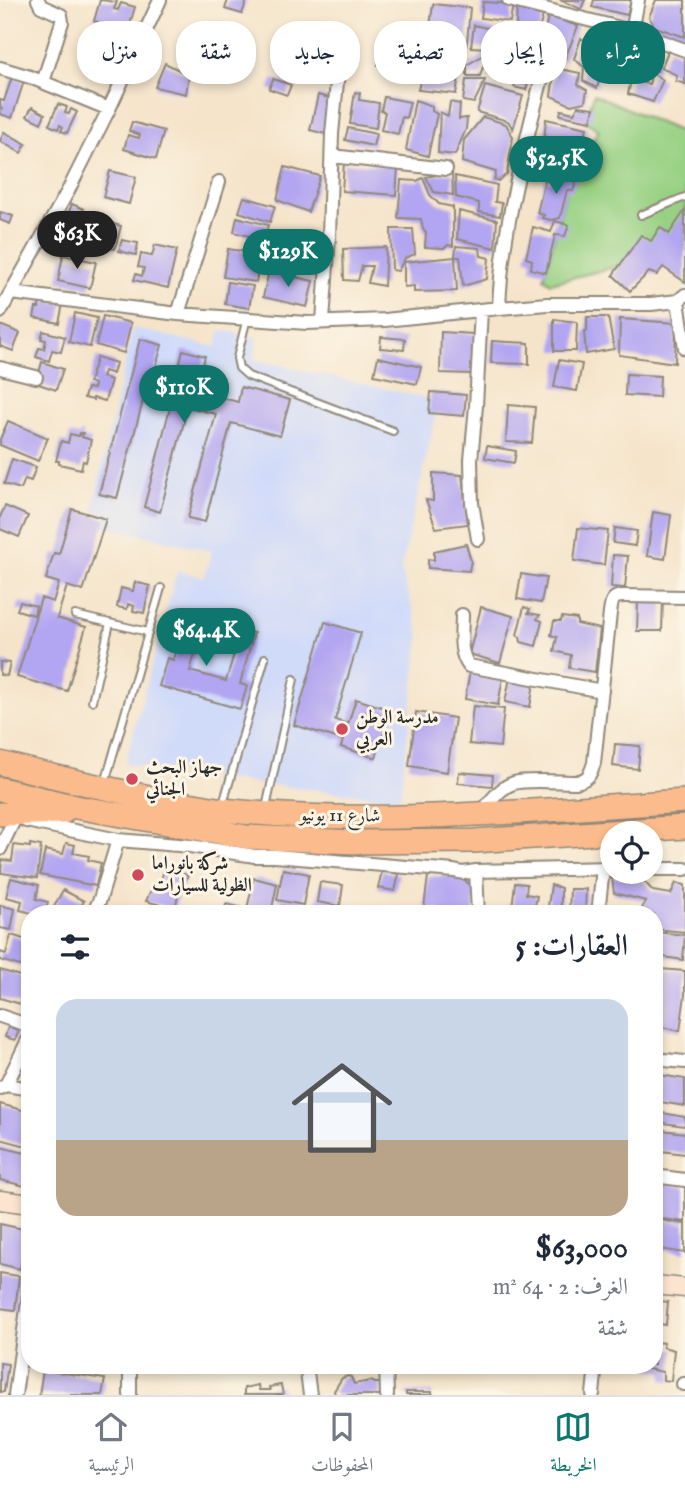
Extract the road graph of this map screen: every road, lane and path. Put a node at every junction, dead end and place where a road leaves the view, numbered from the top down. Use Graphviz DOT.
graph roads {
  1 [pos="38,0"];
  2 [pos="160,0"];
  3 [pos="509,0"];
  4 [pos="638,0"];
  5 [pos="537,4"];
  6 [pos="597,21"];
  7 [pos="634,21"];
  8 [pos="665,43"];
  9 [pos="685,50"];
  10 [pos="0,68"];
  11 [pos="43,82"];
  12 [pos="337,84"];
  13 [pos="540,84"];
  14 [pos="109,108"];
  15 [pos="332,156"];
  16 [pos="446,169"];
  17 [pos="219,182"];
  18 [pos="685,197"];
  19 [pos="640,215"];
  20 [pos="11,293"];
  21 [pos="681,298"];
  22 [pos="499,307"];
  23 [pos="481,310"];
  24 [pos="0,312"];
  25 [pos="178,314"];
  26 [pos="247,318"];
  27 [pos="323,321"];
  28 [pos="685,348"];
  29 [pos="0,368"];
  30 [pos="36,377"];
  31 [pos="393,431"];
  32 [pos="478,539"];
  33 [pos="161,588"];
  34 [pos="685,597"];
  35 [pos="75,615"];
  36 [pos="462,615"];
  37 [pos="110,623"];
  38 [pos="148,632"];
  39 [pos="265,658"];
  40 [pos="294,679"];
  41 [pos="602,691"];
  42 [pos="92,701"];
  43 [pos="0,763"];
  44 [pos="0,789"];
  45 [pos="102,800"];
  46 [pos="685,801"];
  47 [pos="222,810"];
  48 [pos="265,813"];
  49 [pos="480,813"];
  50 [pos="5,816"];
  51 [pos="685,827"];
  52 [pos="118,840"];
  53 [pos="0,849"];
  54 [pos="600,868"];
  55 [pos="663,869"];
  56 [pos="685,869"];
  57 [pos="476,871"];
  58 [pos="605,884"];
  59 [pos="97,905"];
  60 [pos="478,905"];
  61 [pos="600,905"];
  62 [pos="0,1016"];
  63 [pos="21,1023"];
  64 [pos="21,1053"];
  65 [pos="663,1060"];
  66 [pos="685,1062"];
  67 [pos="3,1086"];
  68 [pos="21,1088"];
  69 [pos="663,1177"];
  70 [pos="685,1180"];
  71 [pos="0,1200"];
  72 [pos="21,1204"];
  73 [pos="663,1286"];
  74 [pos="685,1289"];
  75 [pos="21,1359"];
  76 [pos="130,1374"];
  77 [pos="307,1374"];
  78 [pos="386,1374"];
  79 [pos="595,1374"];
  80 [pos="593,1394"];
  81 [pos="15,1395"];
  82 [pos="130,1395"];
  83 [pos="310,1395"];
  84 [pos="387,1395"];
  1 -- 11 [label="street"];
  2 -- 14 [label="street"];
  3 -- 5 [label="street"];
  4 -- 7 [label="street"];
  5 -- 6 [label="street"];
  8 -- 9 [label="street"];
  10 -- 11 [label="street"];
  11 -- 14 [label="street"];
  12 -- 15 [label="street"];
  13 -- 22 [label="street"];
  14 -- 20 [label="street"];
  15 -- 16 [label="street"];
  15 -- 27 [label="street"];
  17 -- 25 [label="street"];
  18 -- 19 [label="lane"];
  20 -- 24 [label="street"];
  20 -- 25 [label="street"];
  21 -- 22 [label="street"];
  21 -- 28 [label="street"];
  22 -- 23 [label="street"];
  23 -- 27 [label="street"];
  23 -- 32 [label="street"];
  25 -- 26 [label="street"];
  26 -- 27 [label="street"];
  26 -- 31 [label="lane"];
  29 -- 30 [label="street"];
  33 -- 38 [label="lane"];
  34 -- 41 [label="street"];
  35 -- 37 [label="lane"];
  36 -- 41 [label="street"];
  37 -- 38 [label="lane"];
  37 -- 42 [label="lane"];
  38 -- 45 [label="lane"];
  39 -- 47 [label="lane"];
  40 -- 48 [label="lane"];
  41 -- 49 [label="street"];
  43 -- 45 [label="highway, شارع 11 يونيو"];
  44 -- 45 [label="highway, شارع 11 يونيو"];
  45 -- 47 [label="highway, شارع 11 يونيو"];
  45 -- 50 [label="highway"];
  45 -- 51 [label="highway, شارع 11 يونيو"];
  46 -- 49 [label="highway, شارع 11 يونيو"];
  47 -- 48 [label="highway, شارع 11 يونيو"];
  48 -- 49 [label="highway, شارع 11 يونيو"];
  50 -- 52 [label="street"];
  50 -- 53 [label="street"];
  52 -- 57 [label="street"];
  52 -- 59 [label="street"];
  54 -- 57 [label="street"];
  55 -- 56 [label="street"];
  57 -- 60 [label="street"];
  58 -- 61 [label="street"];
  62 -- 63 [label="street"];
  64 -- 67 [label="street"];
  65 -- 66 [label="street"];
  67 -- 68 [label="street"];
  69 -- 70 [label="street"];
  71 -- 72 [label="main road"];
  73 -- 74 [label="main road"];
  75 -- 81 [label="street"];
  76 -- 82 [label="street"];
  77 -- 83 [label="street"];
  78 -- 84 [label="street"];
  79 -- 80 [label="street"];
}
